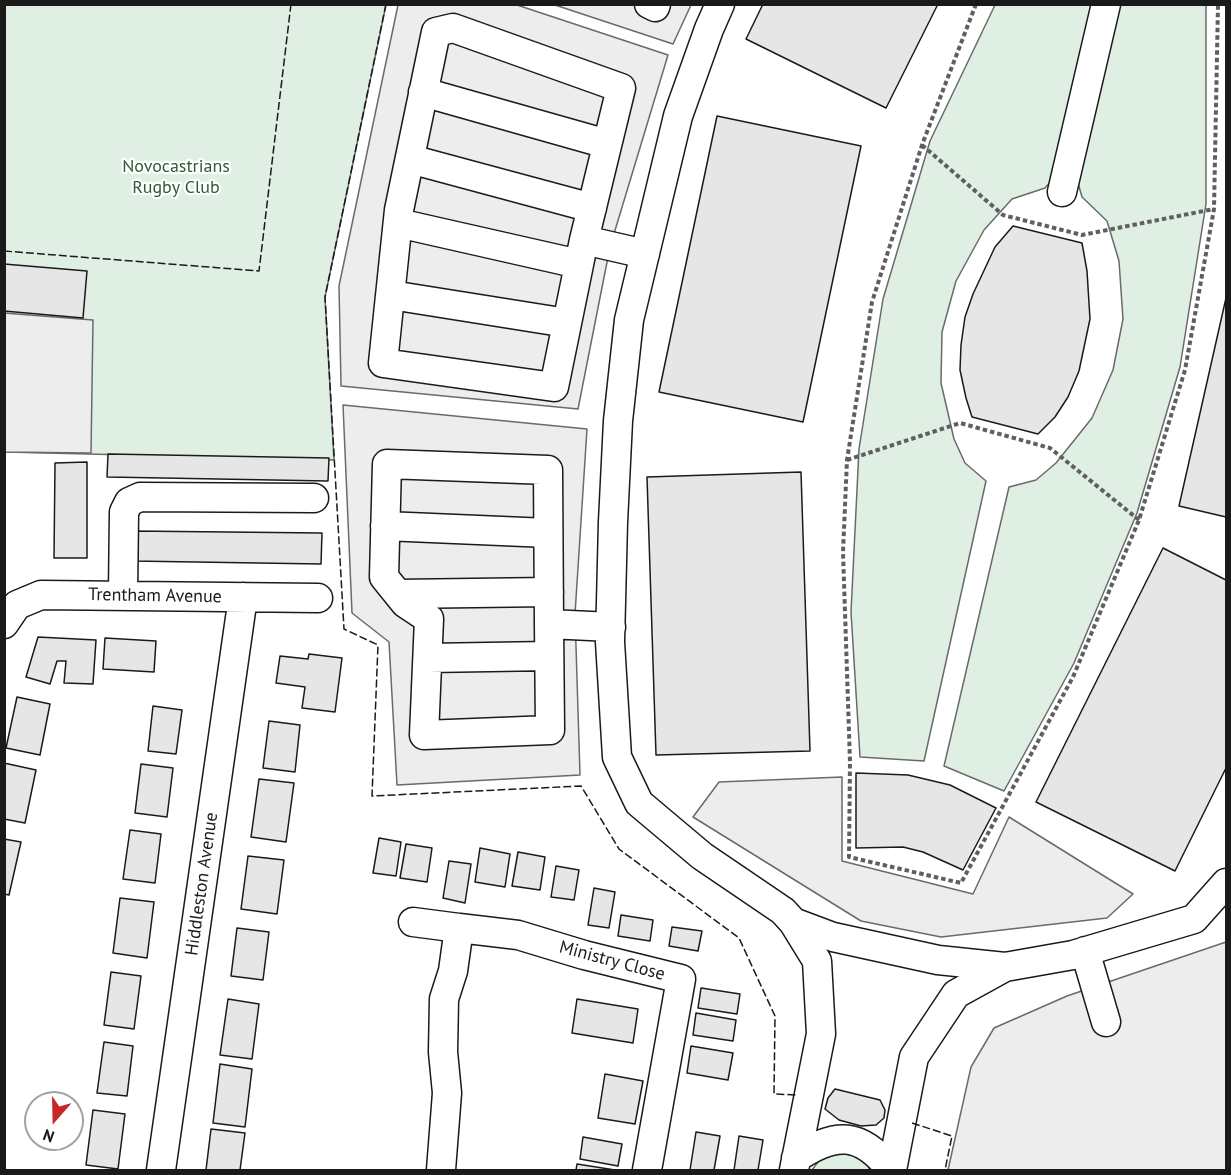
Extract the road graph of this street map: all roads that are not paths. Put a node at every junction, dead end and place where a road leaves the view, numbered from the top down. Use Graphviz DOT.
graph roads {
  1 [pos="649,4"];
  2 [pos="656,4"];
  3 [pos="720,4"];
  4 [pos="1106,4"];
  5 [pos="423,92"];
  6 [pos="607,144"];
  7 [pos="410,159"];
  8 [pos="1062,192"];
  9 [pos="592,208"];
  10 [pos="398,223"];
  11 [pos="581,252"];
  12 [pos="645,254"];
  13 [pos="391,295"];
  14 [pos="567,323"];
  15 [pos="314,498"];
  16 [pos="386,526"];
  17 [pos="548,533"];
  18 [pos="549,592"];
  19 [pos="398,594"];
  20 [pos="123,595"];
  21 [pos="243,597"];
  22 [pos="318,598"];
  23 [pos="4,624"];
  24 [pos="549,624"];
  25 [pos="611,627"];
  26 [pos="549,656"];
  27 [pos="428,658"];
  28 [pos="1227,883"];
  29 [pos="413,921"];
  30 [pos="793,922"];
  31 [pos="459,928"];
  32 [pos="1085,951"];
  33 [pos="1005,967"];
  34 [pos="1106,1022"];
  35 [pos="795,1164"];
  36 [pos="161,1170"];
  37 [pos="441,1170"];
  38 [pos="647,1170"];
  39 [pos="891,1170"];
  1 -- 2 [label="street"];
  3 -- 12 [label="street"];
  4 -- 8 [label="street"];
  5 -- 6 [label="street"];
  5 -- 6 [label="street"];
  5 -- 7 [label="street"];
  6 -- 9 [label="street"];
  7 -- 9 [label="street"];
  7 -- 10 [label="street"];
  9 -- 11 [label="street"];
  10 -- 11 [label="street"];
  10 -- 13 [label="street"];
  11 -- 12 [label="street"];
  11 -- 14 [label="street"];
  12 -- 25 [label="street"];
  13 -- 14 [label="street"];
  13 -- 14 [label="street"];
  15 -- 20 [label="street"];
  16 -- 17 [label="street"];
  16 -- 17 [label="street"];
  16 -- 19 [label="street"];
  17 -- 18 [label="street"];
  18 -- 19 [label="street"];
  18 -- 24 [label="street"];
  19 -- 27 [label="street"];
  20 -- 21 [label="street, Trentham Avenue"];
  20 -- 23 [label="street, Trentham Avenue"];
  21 -- 22 [label="street, Trentham Avenue"];
  21 -- 36 [label="street, Hiddleston Avenue"];
  24 -- 25 [label="street"];
  24 -- 26 [label="street"];
  25 -- 30 [label="street"];
  26 -- 27 [label="street"];
  26 -- 27 [label="street"];
  28 -- 32 [label="street"];
  29 -- 31 [label="street, Ministry Close"];
  30 -- 33 [label="street"];
  30 -- 35 [label="street"];
  31 -- 37 [label="street"];
  31 -- 38 [label="street, Ministry Close"];
  32 -- 33 [label="street"];
  32 -- 34 [label="street"];
  33 -- 39 [label="street"];
  35 -- 39 [label="street"];
}
